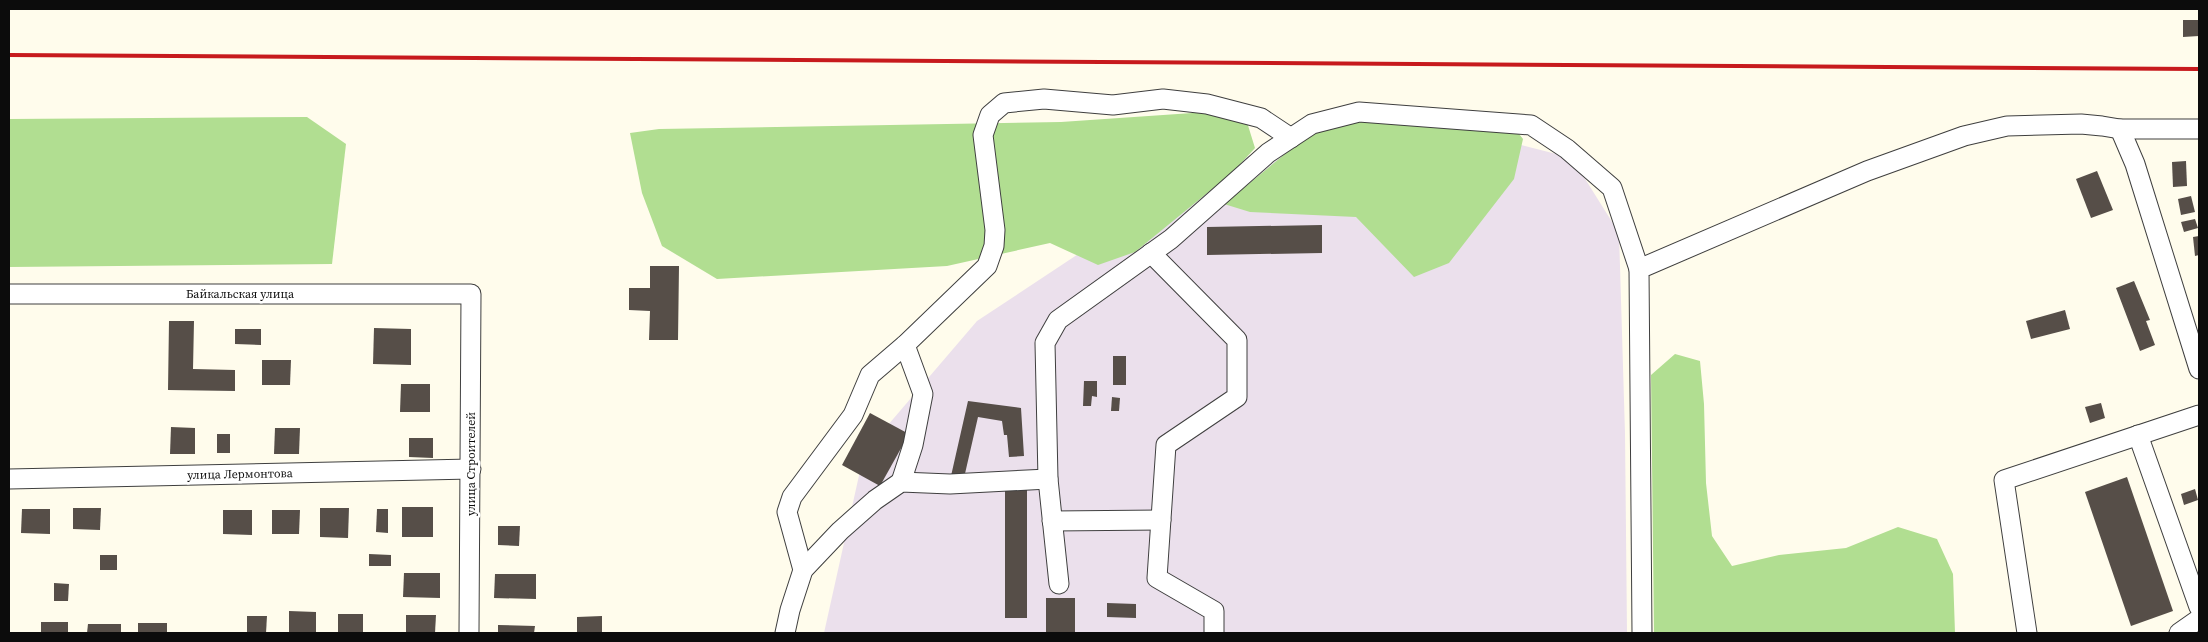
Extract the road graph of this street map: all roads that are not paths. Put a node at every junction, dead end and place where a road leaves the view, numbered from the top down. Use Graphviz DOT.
graph roads {
  1 [pos="2120,129"];
  2 [pos="2199,129"];
  3 [pos="1291,138"];
  4 [pos="1151,253"];
  5 [pos="1639,269"];
  6 [pos="9,294"];
  7 [pos="471,294"];
  8 [pos="905,345"];
  9 [pos="2199,369"];
  10 [pos="2199,415"];
  11 [pos="2138,435"];
  12 [pos="471,469"];
  13 [pos="9,479"];
  14 [pos="1048,479"];
  15 [pos="901,482"];
  16 [pos="1161,520"];
  17 [pos="1052,521"];
  18 [pos="803,570"];
  19 [pos="1059,584"];
  20 [pos="2199,608"];
  21 [pos="2199,619"];
  22 [pos="469,633"];
  23 [pos="786,633"];
  24 [pos="1214,633"];
  25 [pos="1642,633"];
  26 [pos="2027,633"];
  27 [pos="2179,633"];
  1 -- 2 [label="street"];
  1 -- 5 [label="street"];
  1 -- 9 [label="street"];
  3 -- 4 [label="street"];
  3 -- 5 [label="street"];
  3 -- 8 [label="street"];
  4 -- 14 [label="street"];
  4 -- 16 [label="street"];
  5 -- 25 [label="street"];
  6 -- 7 [label="street, Байкальская улица"];
  7 -- 12 [label="street, улица Строителей"];
  8 -- 15 [label="street"];
  8 -- 18 [label="street"];
  10 -- 11 [label="street"];
  11 -- 20 [label="street"];
  11 -- 26 [label="street"];
  12 -- 13 [label="street, улица Лермонтова"];
  12 -- 22 [label="street, улица Строителей"];
  14 -- 15 [label="street"];
  14 -- 17 [label="street"];
  15 -- 18 [label="street"];
  16 -- 17 [label="street"];
  16 -- 24 [label="street"];
  17 -- 19 [label="street"];
  18 -- 23 [label="street"];
  21 -- 27 [label="street"];
}
